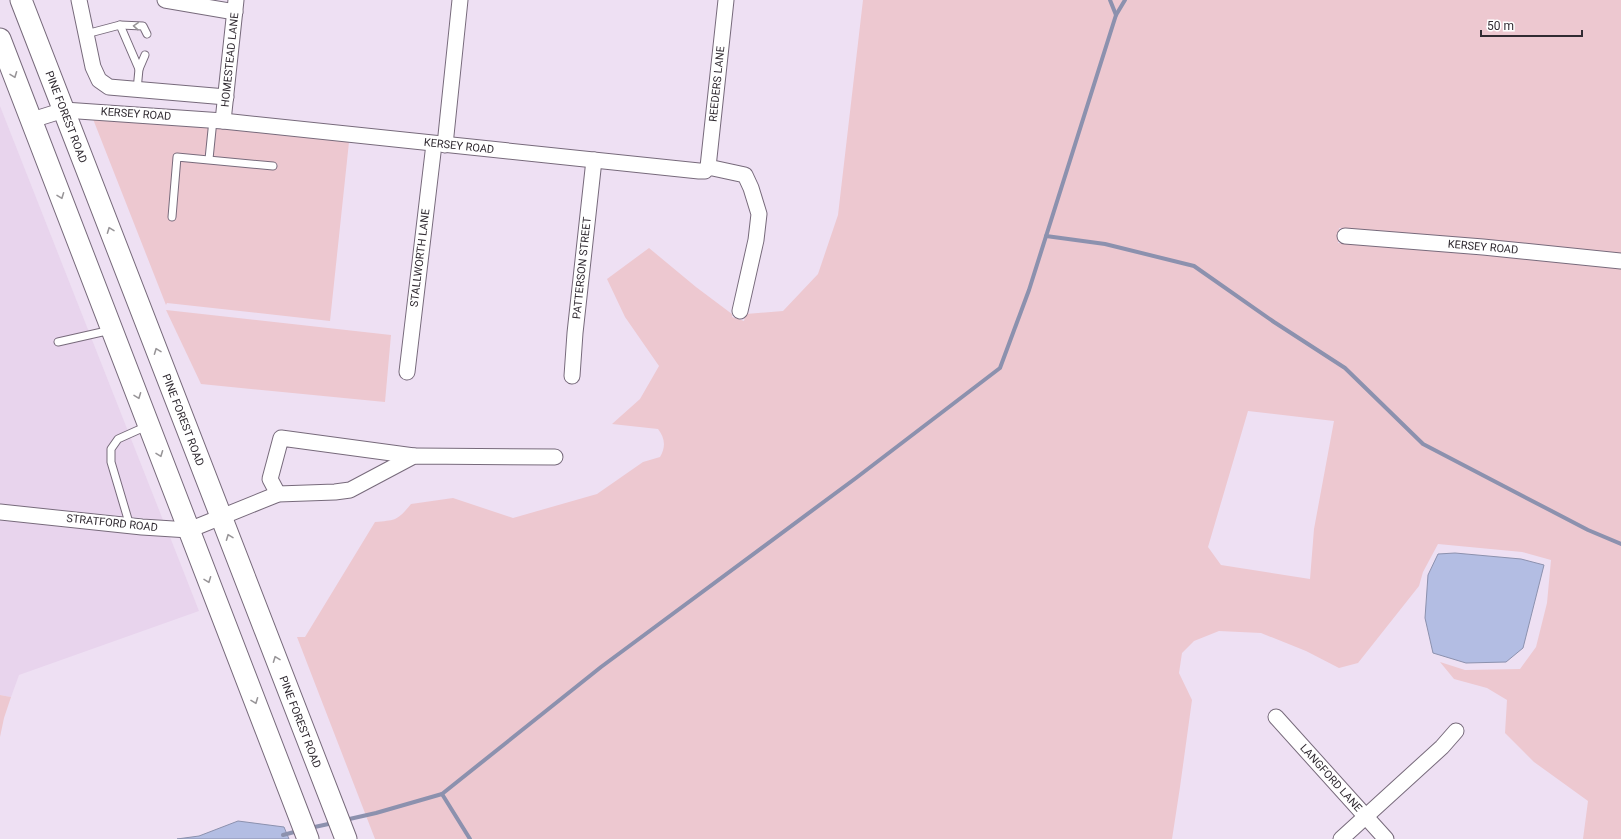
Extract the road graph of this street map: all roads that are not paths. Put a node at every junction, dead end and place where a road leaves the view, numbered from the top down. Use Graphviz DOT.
graph roads {
  1 [pos="21,0"];
  2 [pos="79,0"];
  3 [pos="165,0"];
  4 [pos="460,0"];
  5 [pos="726,0"];
  6 [pos="236,6"];
  7 [pos="120,25"];
  8 [pos="86,34"];
  9 [pos="147,34"];
  10 [pos="0,39"];
  11 [pos="145,55"];
  12 [pos="138,69"];
  13 [pos="137,90"];
  14 [pos="226,97"];
  15 [pos="64,110"];
  16 [pos="32,120"];
  17 [pos="218,120"];
  18 [pos="440,144"];
  19 [pos="209,159"];
  20 [pos="594,160"];
  21 [pos="273,166"];
  22 [pos="708,167"];
  23 [pos="172,217"];
  24 [pos="1345,236"];
  25 [pos="1621,261"];
  26 [pos="740,311"];
  27 [pos="112,330"];
  28 [pos="58,342"];
  29 [pos="407,372"];
  30 [pos="572,376"];
  31 [pos="149,425"];
  32 [pos="414,456"];
  33 [pos="555,457"];
  34 [pos="278,494"];
  35 [pos="0,512"];
  36 [pos="221,516"];
  37 [pos="130,526"];
  38 [pos="189,530"];
  39 [pos="1276,717"];
  40 [pos="1456,731"];
  41 [pos="1366,816"];
  42 [pos="343,833"];
  43 [pos="308,839"];
  44 [pos="1341,839"];
  45 [pos="1386,839"];
  1 -- 15 [label="main road, PINE FOREST ROAD"];
  2 -- 8 [label="street"];
  3 -- 6 [label="street"];
  4 -- 18 [label="street, STALLWORTH LANE"];
  5 -- 22 [label="street, REEDERS LANE"];
  6 -- 14 [label="street, HOMESTEAD LANE"];
  7 -- 8 [label="lane"];
  9 -- 7 [label="lane, one-way"];
  7 -- 12 [label="lane"];
  8 -- 13 [label="street"];
  10 -- 16 [label="main road, one-way"];
  11 -- 12 [label="lane"];
  12 -- 13 [label="lane"];
  13 -- 14 [label="street"];
  14 -- 17 [label="street, HOMESTEAD LANE"];
  15 -- 16 [label="street, KERSEY ROAD"];
  15 -- 17 [label="street, KERSEY ROAD"];
  36 -- 15 [label="main road, PINE FOREST ROAD, one-way"];
  16 -- 27 [label="main road, one-way"];
  17 -- 18 [label="street, KERSEY ROAD"];
  17 -- 19 [label="lane"];
  18 -- 20 [label="street, KERSEY ROAD"];
  18 -- 29 [label="street, STALLWORTH LANE"];
  19 -- 21 [label="lane"];
  19 -- 23 [label="lane"];
  20 -- 22 [label="street, KERSEY ROAD"];
  20 -- 30 [label="street, PATTERSON STREET"];
  22 -- 26 [label="street, KERSEY ROAD"];
  24 -- 25 [label="street, KERSEY ROAD"];
  27 -- 28 [label="lane"];
  27 -- 31 [label="main road, one-way"];
  31 -- 37 [label="lane"];
  31 -- 38 [label="main road, one-way"];
  32 -- 33 [label="street"];
  32 -- 34 [label="street, STRATFORD ROAD"];
  32 -- 34 [label="street"];
  34 -- 36 [label="street, STRATFORD ROAD"];
  35 -- 37 [label="street, STRATFORD ROAD"];
  36 -- 38 [label="street, STRATFORD ROAD"];
  42 -- 36 [label="main road, PINE FOREST ROAD, one-way"];
  37 -- 38 [label="street, STRATFORD ROAD"];
  38 -- 43 [label="main road, one-way"];
  39 -- 41 [label="street, LANGFORD LANE"];
  40 -- 41 [label="street"];
  41 -- 44 [label="street"];
  41 -- 45 [label="street, LANGFORD LANE"];
}
